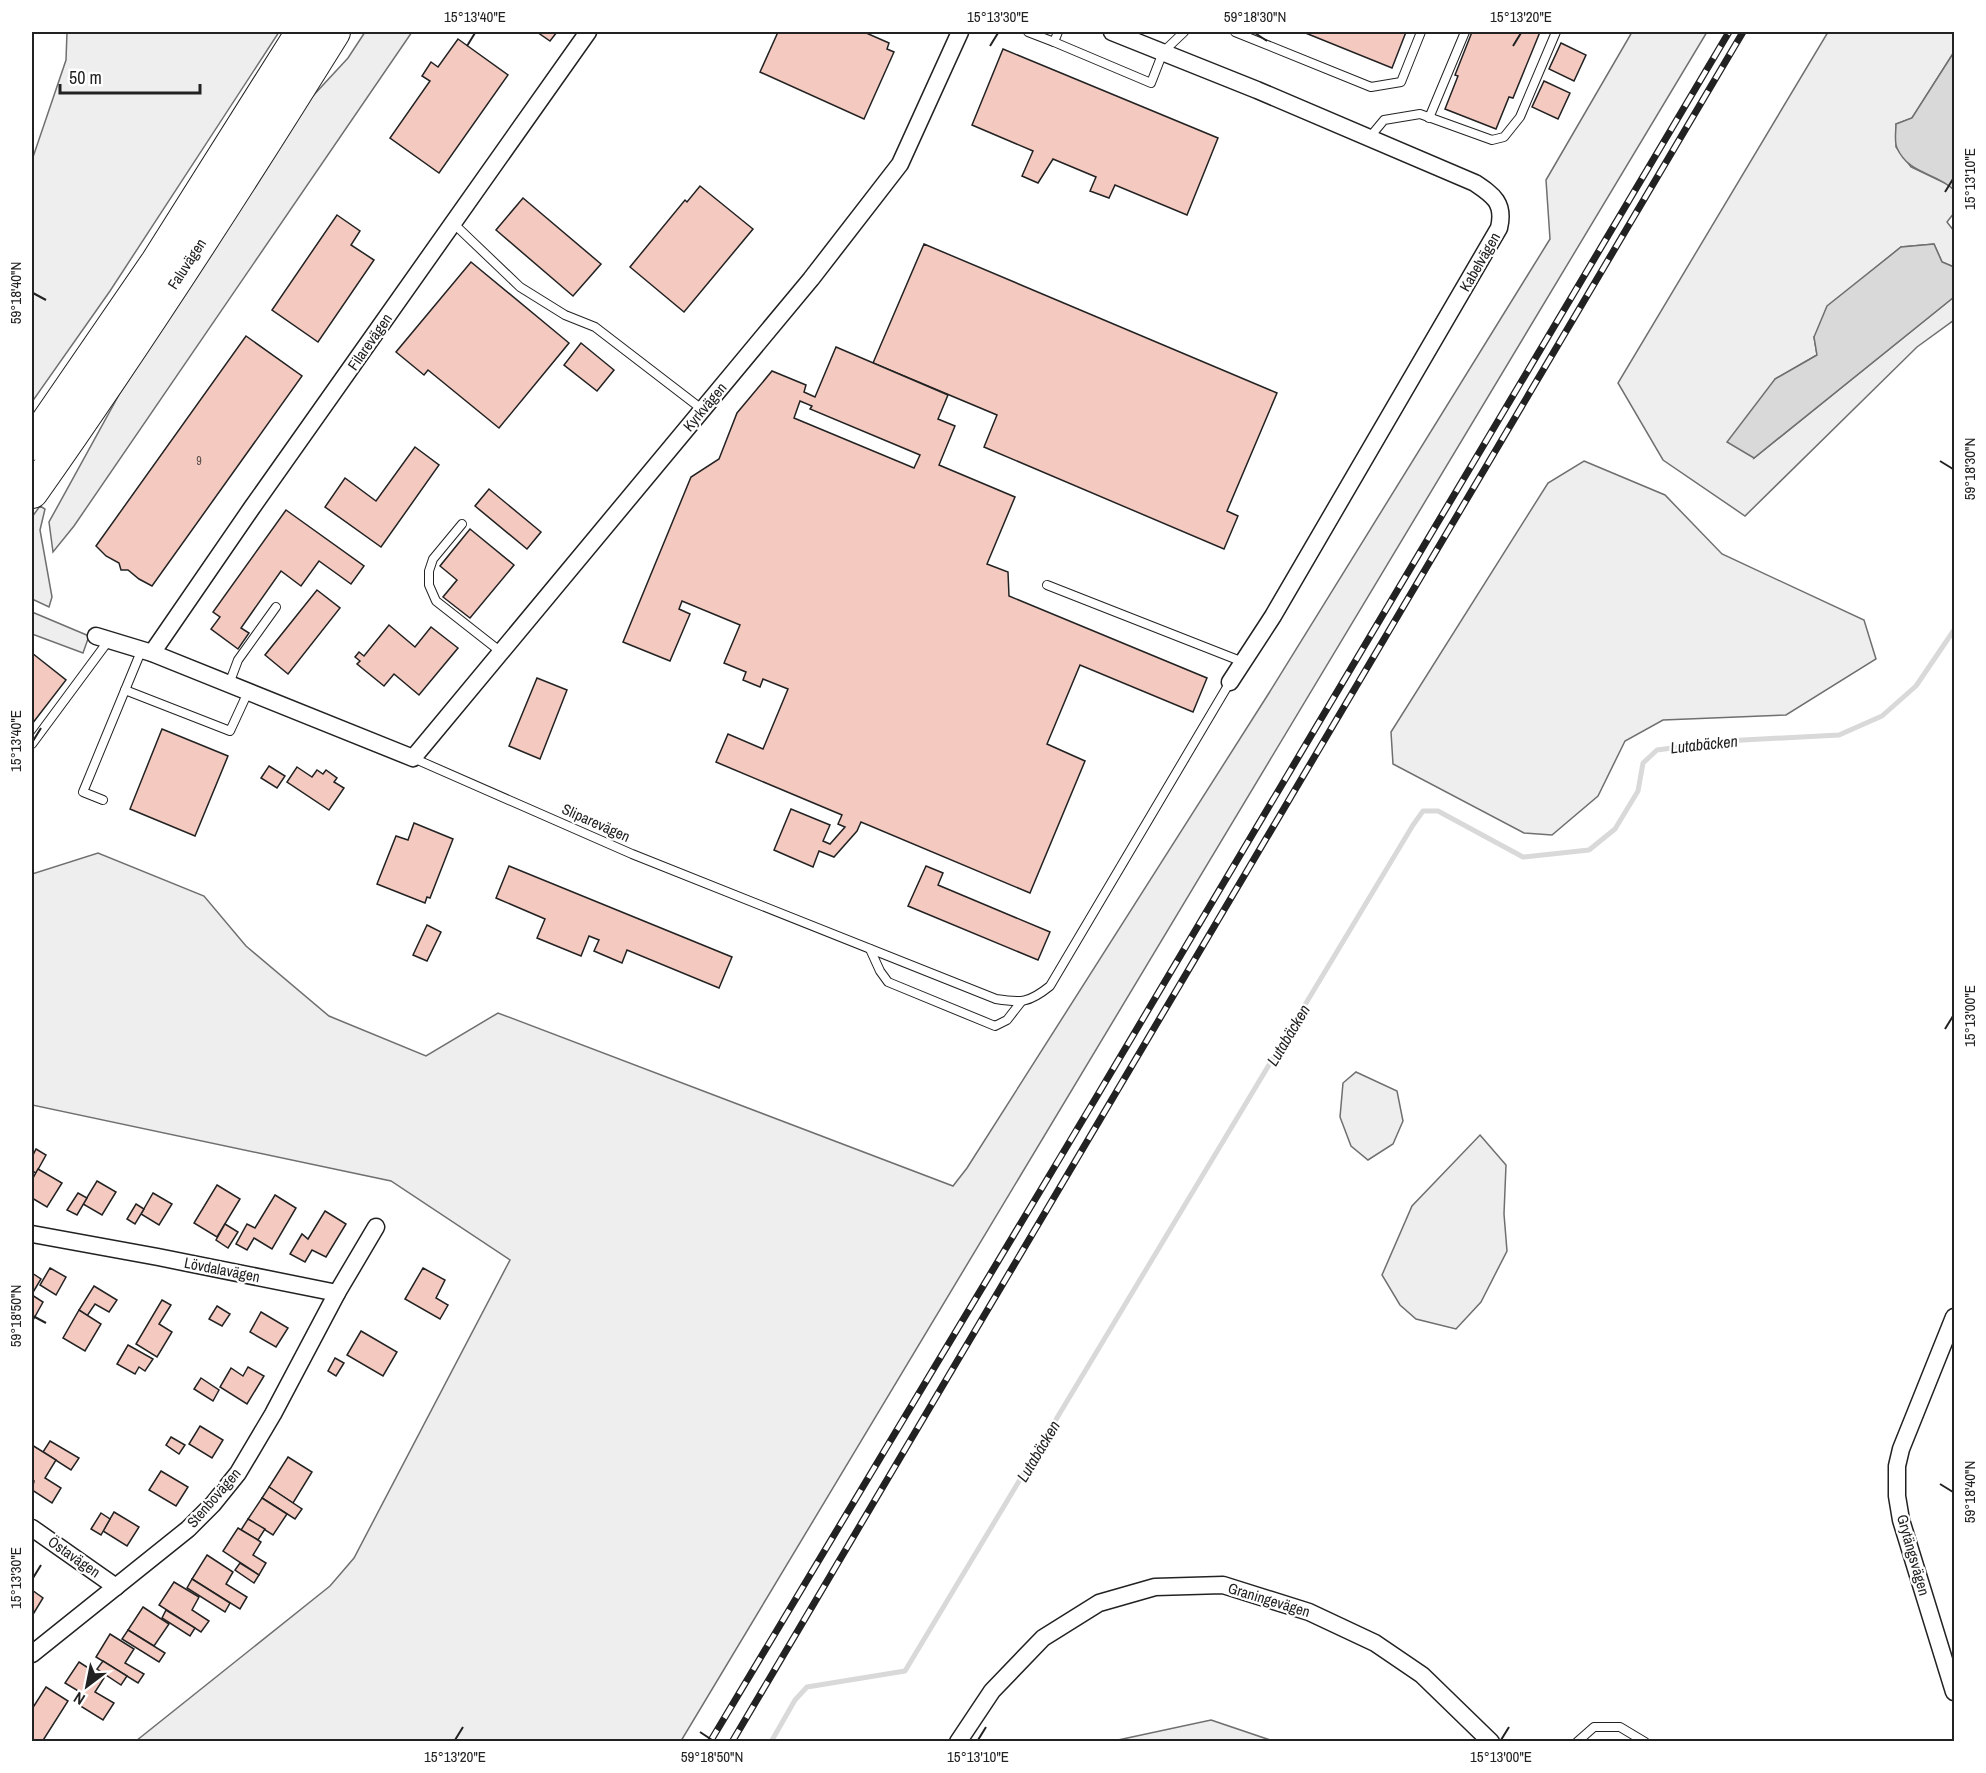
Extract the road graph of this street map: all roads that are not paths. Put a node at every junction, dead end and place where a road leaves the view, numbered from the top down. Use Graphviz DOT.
graph roads {
  1 [pos="302,32"];
  2 [pos="334,32"];
  3 [pos="588,32"];
  4 [pos="960,32"];
  5 [pos="1028,32"];
  6 [pos="1058,32"];
  7 [pos="1112,32"];
  8 [pos="1184,32"];
  9 [pos="1235,32"];
  10 [pos="1421,32"];
  11 [pos="1465,32"];
  12 [pos="1556,32"];
  13 [pos="1054,42"];
  14 [pos="1163,52"];
  15 [pos="1429,118"];
  16 [pos="1369,138"];
  17 [pos="453,223"];
  18 [pos="703,410"];
  19 [pos="32,444"];
  20 [pos="32,492"];
  21 [pos="462,524"];
  22 [pos="1047,585"];
  23 [pos="276,607"];
  24 [pos="102,638"];
  25 [pos="147,651"];
  26 [pos="501,652"];
  27 [pos="1243,662"];
  28 [pos="1230,682"];
  29 [pos="229,684"];
  30 [pos="125,690"];
  31 [pos="248,692"];
  32 [pos="32,744"];
  33 [pos="413,758"];
  34 [pos="103,800"];
  35 [pos="870,949"];
  36 [pos="1021,1002"];
  37 [pos="376,1227"];
  38 [pos="32,1234"];
  39 [pos="337,1293"];
  40 [pos="1954,1317"];
  41 [pos="32,1528"];
  42 [pos="116,1587"];
  43 [pos="32,1654"];
  44 [pos="1954,1692"];
  45 [pos="958,1742"];
  46 [pos="1491,1742"];
  47 [pos="1577,1742"];
  48 [pos="1646,1742"];
  1 -- 19 [label="highway, Faluvägen"];
  2 -- 20 [label="highway, Faluvägen"];
  3 -- 17 [label="street, Filarevägen"];
  4 -- 18 [label="street, Kyrkvägen"];
  5 -- 13 [label="lane"];
  6 -- 13 [label="lane"];
  7 -- 14 [label="street, Kabelvägen"];
  8 -- 14 [label="lane"];
  9 -- 10 [label="lane"];
  11 -- 15 [label="lane"];
  12 -- 15 [label="lane"];
  13 -- 14 [label="lane"];
  14 -- 16 [label="street, Kabelvägen"];
  15 -- 16 [label="lane"];
  16 -- 27 [label="street, Kabelvägen"];
  17 -- 18 [label="lane"];
  17 -- 25 [label="street, Filarevägen"];
  18 -- 26 [label="street, Kyrkvägen"];
  21 -- 26 [label="lane"];
  22 -- 27 [label="lane"];
  23 -- 29 [label="lane"];
  24 -- 25 [label="street"];
  24 -- 32 [label="lane"];
  25 -- 29 [label="street"];
  25 -- 30 [label="lane"];
  26 -- 33 [label="street, Kyrkvägen"];
  27 -- 28 [label="street, Kabelvägen"];
  28 -- 36 [label="lane"];
  29 -- 31 [label="street"];
  30 -- 31 [label="lane"];
  30 -- 34 [label="lane"];
  31 -- 33 [label="street"];
  33 -- 35 [label="lane, Sliparevägen"];
  35 -- 36 [label="lane, Sliparevägen"];
  35 -- 36 [label="lane"];
  37 -- 39 [label="street"];
  38 -- 39 [label="street, Lövdalavägen"];
  39 -- 42 [label="street, Stenbovägen"];
  40 -- 44 [label="street, Grytängsvägen"];
  41 -- 42 [label="street, Östavägen"];
  42 -- 43 [label="street, Stenbovägen"];
  45 -- 46 [label="street, Graningevägen"];
  47 -- 48 [label="lane"];
}
